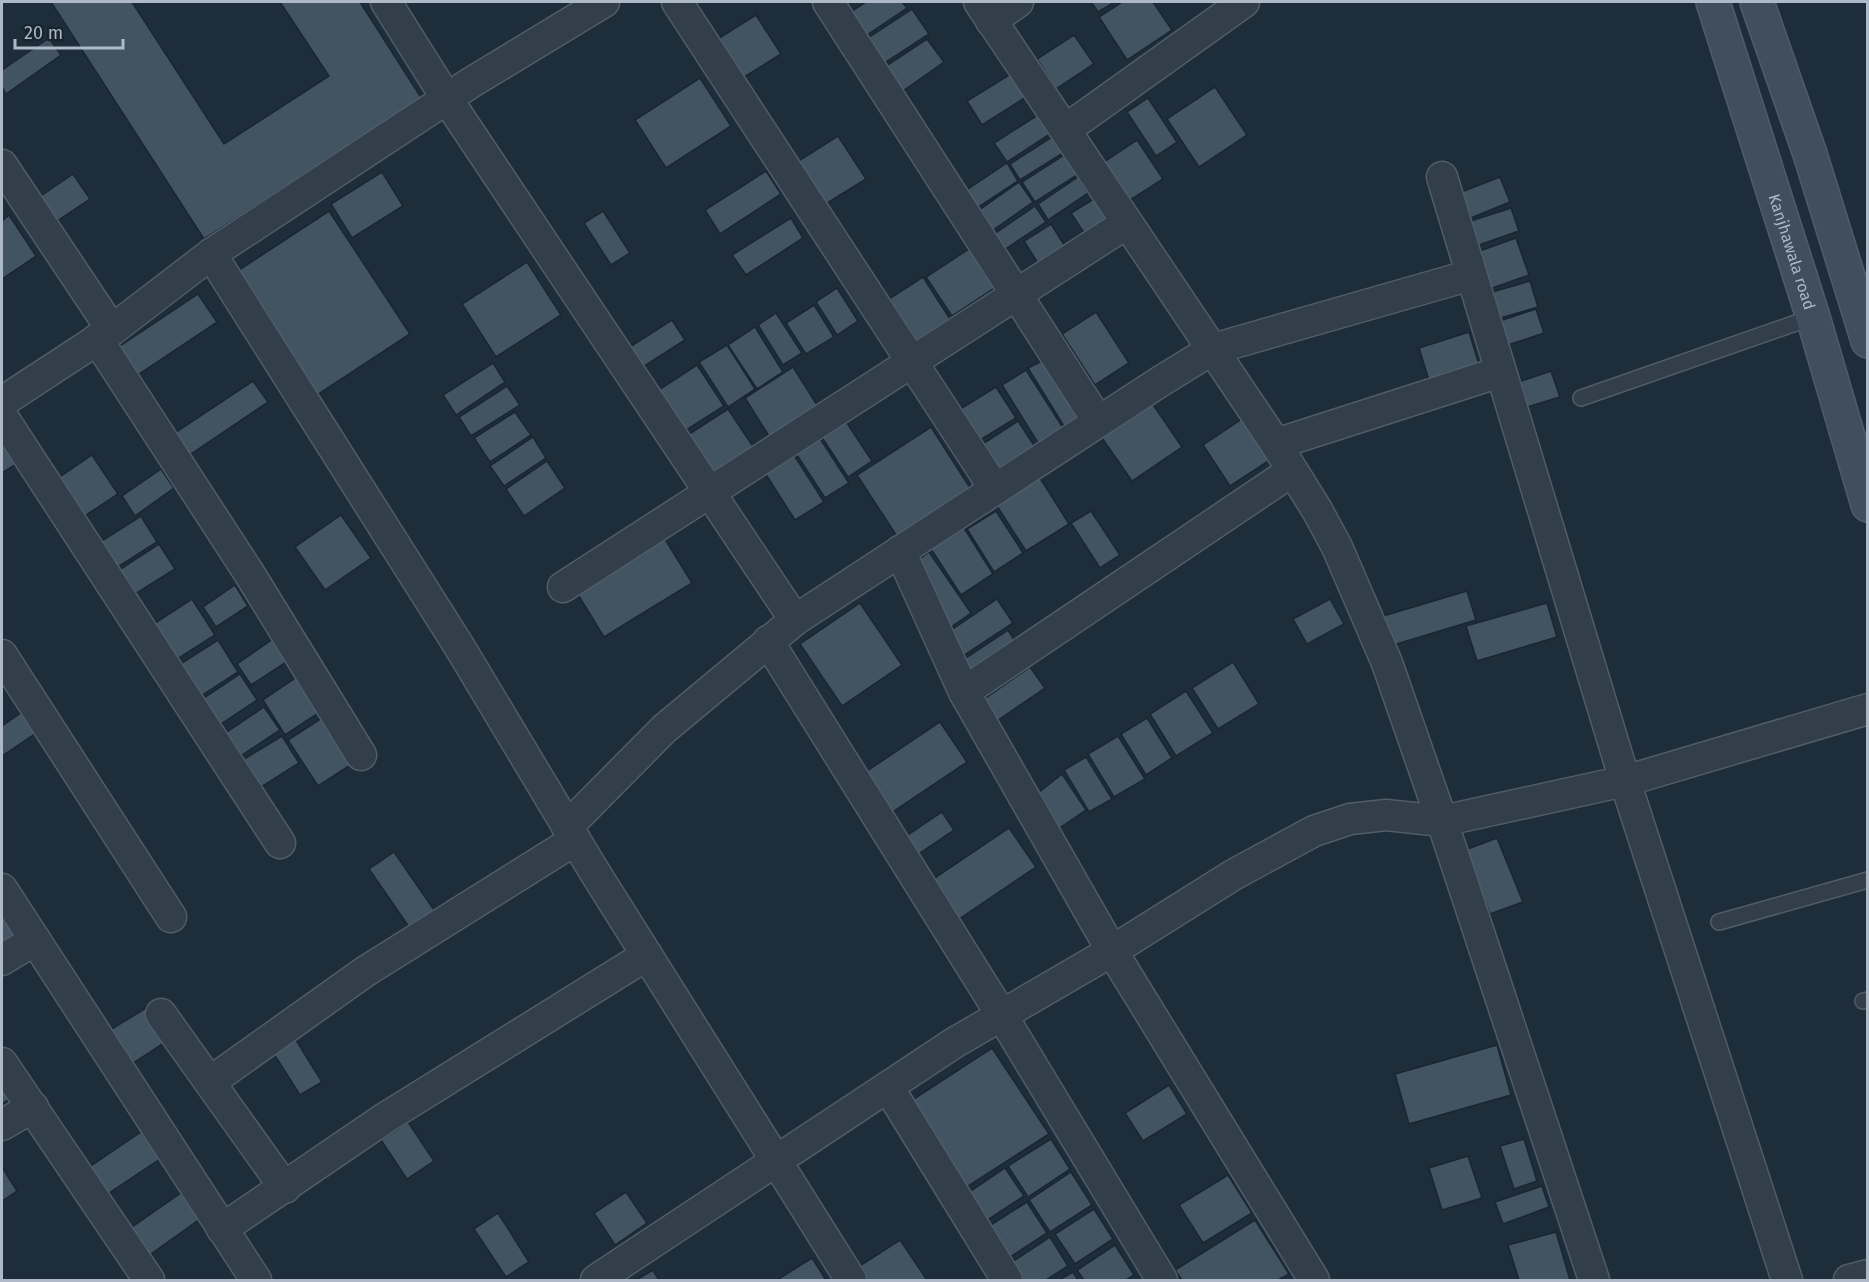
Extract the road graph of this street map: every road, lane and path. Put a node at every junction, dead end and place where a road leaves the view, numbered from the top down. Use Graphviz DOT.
graph roads {
  1 [pos="386,2"];
  2 [pos="604,2"];
  3 [pos="677,2"];
  4 [pos="828,2"];
  5 [pos="1018,2"];
  6 [pos="1244,2"];
  7 [pos="1713,2"];
  8 [pos="1757,2"];
  9 [pos="985,11"];
  10 [pos="447,99"];
  11 [pos="1065,130"];
  12 [pos="2,165"];
  13 [pos="1442,177"];
  14 [pos="1127,223"];
  15 [pos="210,254"];
  16 [pos="1471,275"];
  17 [pos="1017,295"];
  18 [pos="1813,317"];
  19 [pos="105,335"];
  20 [pos="1868,340"];
  21 [pos="1213,350"];
  22 [pos="913,363"];
  23 [pos="1500,372"];
  24 [pos="1581,398"];
  25 [pos="2,402"];
  26 [pos="2,416"];
  27 [pos="1098,421"];
  28 [pos="1276,444"];
  29 [pos="1292,471"];
  30 [pos="995,489"];
  31 [pos="710,493"];
  32 [pos="1868,505"];
  33 [pos="900,551"];
  34 [pos="563,587"];
  35 [pos="795,620"];
  36 [pos="768,641"];
  37 [pos="2,655"];
  38 [pos="964,692"];
  39 [pos="1868,709"];
  40 [pos="361,755"];
  41 [pos="1625,781"];
  42 [pos="1442,821"];
  43 [pos="571,834"];
  44 [pos="280,843"];
  45 [pos="1868,880"];
  46 [pos="2,889"];
  47 [pos="171,917"];
  48 [pos="1719,922"];
  49 [pos="35,940"];
  50 [pos="1112,951"];
  51 [pos="647,955"];
  52 [pos="2,960"];
  53 [pos="161,1014"];
  54 [pos="1001,1014"];
  55 [pos="2,1063"];
  56 [pos="210,1082"];
  57 [pos="888,1087"];
  58 [pos="33,1107"];
  59 [pos="2,1125"];
  60 [pos="777,1161"];
  61 [pos="285,1188"];
  62 [pos="222,1229"];
  63 [pos="1868,1275"];
  64 [pos="145,1279"];
  65 [pos="256,1281"];
  66 [pos="596,1281"];
  67 [pos="851,1281"];
  68 [pos="1007,1281"];
  69 [pos="1162,1281"];
  70 [pos="1314,1281"];
  71 [pos="1594,1281"];
  72 [pos="1787,1281"];
  73 [pos="1849,1281"];
  1 -- 10 [label="street"];
  2 -- 10 [label="street"];
  3 -- 22 [label="street"];
  4 -- 17 [label="street"];
  5 -- 9 [label="street"];
  6 -- 11 [label="street"];
  7 -- 18 [label="main road, Kanjhawala road"];
  8 -- 20 [label="main road"];
  9 -- 11 [label="street"];
  10 -- 15 [label="street"];
  10 -- 31 [label="street"];
  11 -- 14 [label="street"];
  12 -- 19 [label="street"];
  13 -- 16 [label="street"];
  14 -- 17 [label="street"];
  14 -- 21 [label="street"];
  15 -- 19 [label="street"];
  15 -- 43 [label="street"];
  16 -- 21 [label="street"];
  16 -- 23 [label="street"];
  17 -- 22 [label="street"];
  17 -- 27 [label="street"];
  18 -- 24 [label="lane"];
  18 -- 32 [label="main road, Kanjhawala road"];
  19 -- 25 [label="street"];
  19 -- 40 [label="street"];
  21 -- 27 [label="street"];
  21 -- 28 [label="street"];
  22 -- 30 [label="street"];
  22 -- 31 [label="street"];
  23 -- 28 [label="street"];
  23 -- 41 [label="street"];
  26 -- 44 [label="street"];
  27 -- 30 [label="street"];
  28 -- 29 [label="street"];
  29 -- 38 [label="street"];
  29 -- 42 [label="street"];
  30 -- 33 [label="street"];
  31 -- 34 [label="street"];
  31 -- 35 [label="street"];
  33 -- 35 [label="street"];
  33 -- 38 [label="street"];
  35 -- 36 [label="street"];
  36 -- 43 [label="street"];
  36 -- 54 [label="street"];
  37 -- 47 [label="street"];
  38 -- 50 [label="street"];
  39 -- 41 [label="street"];
  41 -- 42 [label="street"];
  41 -- 72 [label="street"];
  42 -- 50 [label="street"];
  42 -- 71 [label="street"];
  43 -- 51 [label="street"];
  43 -- 56 [label="street"];
  45 -- 48 [label="lane"];
  46 -- 49 [label="street"];
  49 -- 52 [label="street"];
  49 -- 62 [label="street"];
  50 -- 54 [label="street"];
  50 -- 70 [label="street"];
  51 -- 60 [label="street"];
  51 -- 61 [label="street"];
  53 -- 56 [label="street"];
  54 -- 57 [label="street"];
  54 -- 69 [label="street"];
  55 -- 58 [label="street"];
  56 -- 61 [label="street"];
  57 -- 60 [label="street"];
  57 -- 68 [label="street"];
  58 -- 59 [label="street"];
  58 -- 64 [label="street"];
  60 -- 66 [label="street"];
  60 -- 67 [label="street"];
  61 -- 62 [label="street"];
  62 -- 65 [label="street"];
  63 -- 73 [label="street"];
}
